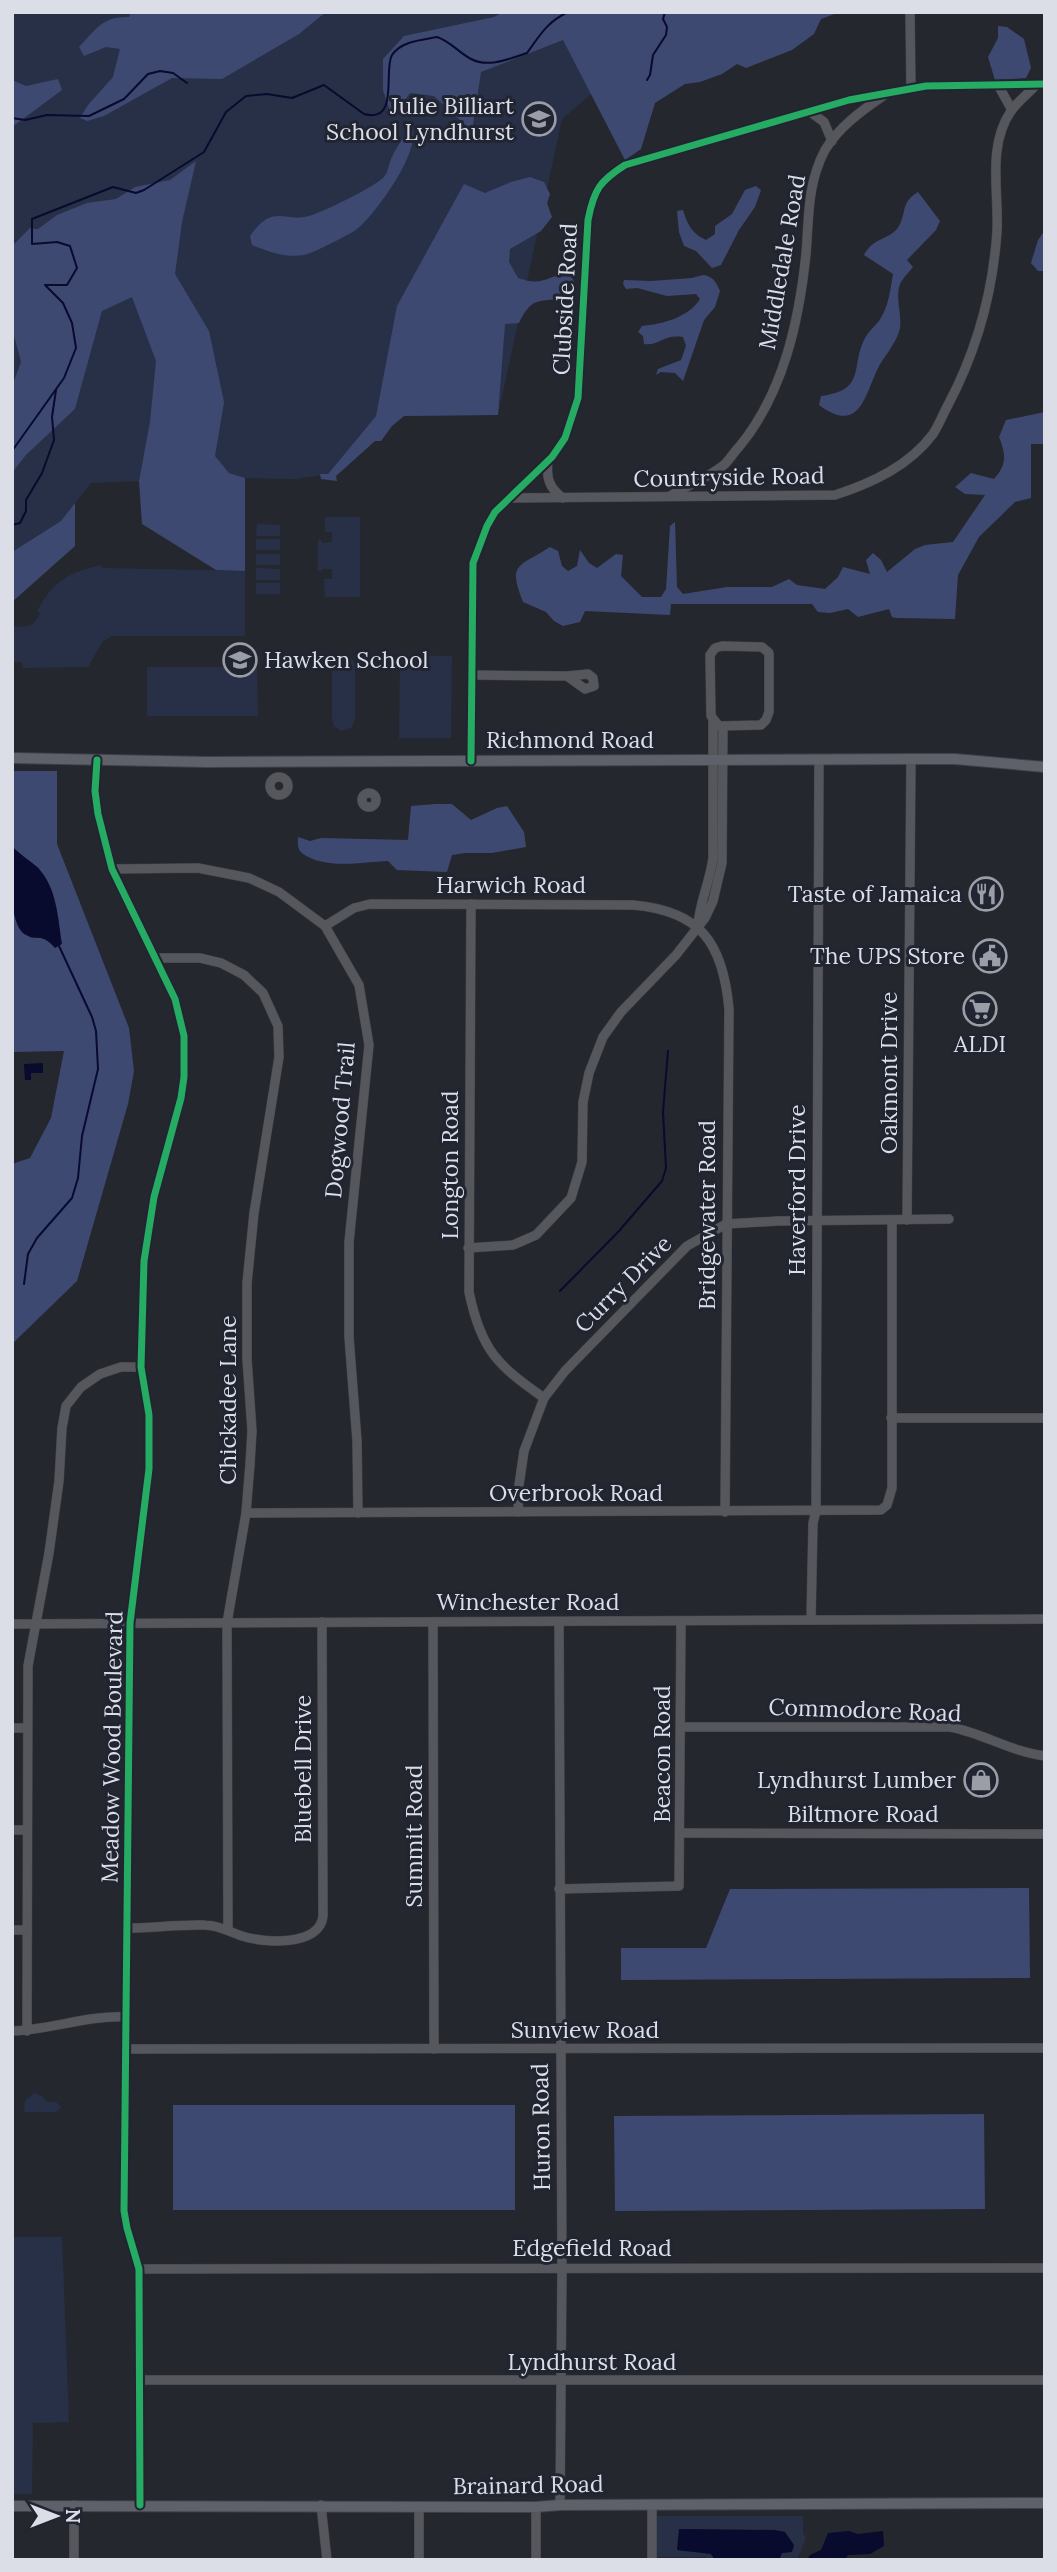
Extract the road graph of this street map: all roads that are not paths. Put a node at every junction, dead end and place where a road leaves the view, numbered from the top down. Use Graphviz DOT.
graph roads {
  1 [pos="910,12"];
  2 [pos="1041,84"];
  3 [pos="998,85"];
  4 [pos="911,89"];
  5 [pos="884,95"];
  6 [pos="1012,110"];
  7 [pos="809,111"];
  8 [pos="832,141"];
  9 [pos="548,461"];
  10 [pos="509,498"];
  11 [pos="668,498"];
  12 [pos="564,499"];
  13 [pos="472,675"];
  14 [pos="567,676"];
  15 [pos="713,720"];
  16 [pos="723,726"];
  17 [pos="12,758"];
  18 [pos="819,759"];
  19 [pos="911,759"];
  20 [pos="97,760"];
  21 [pos="718,760"];
  22 [pos="471,761"];
  23 [pos="279,762"];
  24 [pos="1045,767"];
  25 [pos="278,778"];
  26 [pos="113,869"];
  27 [pos="471,904"];
  28 [pos="325,926"];
  29 [pos="698,926"];
  30 [pos="156,958"];
  31 [pos="949,1219"];
  32 [pos="907,1220"];
  33 [pos="816,1221"];
  34 [pos="892,1221"];
  35 [pos="726,1224"];
  36 [pos="468,1248"];
  37 [pos="141,1367"];
  38 [pos="544,1398"];
  39 [pos="891,1418"];
  40 [pos="1045,1418"];
  41 [pos="816,1511"];
  42 [pos="518,1512"];
  43 [pos="725,1512"];
  44 [pos="246,1513"];
  45 [pos="358,1513"];
  46 [pos="1045,1619"];
  47 [pos="811,1620"];
  48 [pos="681,1621"];
  49 [pos="321,1622"];
  50 [pos="433,1622"];
  51 [pos="559,1622"];
  52 [pos="130,1623"];
  53 [pos="227,1623"];
  54 [pos="12,1624"];
  55 [pos="36,1624"];
  56 [pos="681,1727"];
  57 [pos="12,1728"];
  58 [pos="27,1728"];
  59 [pos="1045,1756"];
  60 [pos="12,1830"];
  61 [pos="27,1830"];
  62 [pos="681,1833"];
  63 [pos="1045,1834"];
  64 [pos="559,1889"];
  65 [pos="128,1928"];
  66 [pos="228,1929"];
  67 [pos="12,1930"];
  68 [pos="27,1930"];
  69 [pos="126,2017"];
  70 [pos="12,2031"];
  71 [pos="27,2031"];
  72 [pos="1045,2048"];
  73 [pos="126,2049"];
  74 [pos="434,2049"];
  75 [pos="559,2049"];
  76 [pos="562,2267"];
  77 [pos="1045,2268"];
  78 [pos="139,2269"];
  79 [pos="139,2380"];
  80 [pos="1045,2380"];
  81 [pos="560,2381"];
  82 [pos="1045,2503"];
  83 [pos="12,2505"];
  84 [pos="74,2505"];
  85 [pos="140,2505"];
  86 [pos="321,2505"];
  87 [pos="560,2505"];
  88 [pos="652,2505"];
  89 [pos="419,2507"];
  90 [pos="536,2507"];
  91 [pos="74,2560"];
  92 [pos="327,2560"];
  93 [pos="419,2560"];
  94 [pos="536,2560"];
  95 [pos="652,2560"];
  1 -- 4 [label="street"];
  2 -- 3 [label="street, Clubside Road"];
  2 -- 6 [label="street, Countryside Road"];
  3 -- 4 [label="street, Clubside Road"];
  3 -- 6 [label="street"];
  4 -- 5 [label="street, Clubside Road"];
  5 -- 7 [label="street, Clubside Road"];
  5 -- 8 [label="street, Middledale Road"];
  6 -- 11 [label="street, Countryside Road"];
  7 -- 8 [label="street"];
  7 -- 9 [label="street, Clubside Road"];
  8 -- 11 [label="street, Middledale Road"];
  9 -- 10 [label="street, Clubside Road"];
  9 -- 12 [label="street"];
  10 -- 12 [label="street, Countryside Road"];
  10 -- 13 [label="street, Clubside Road"];
  11 -- 12 [label="street, Countryside Road"];
  13 -- 14 [label="street"];
  13 -- 22 [label="street, Clubside Road"];
  15 -- 16 [label="street"];
  15 -- 16 [label="street"];
  15 -- 21 [label="street"];
  16 -- 21 [label="street"];
  17 -- 20 [label="main road, Richmond Road"];
  18 -- 19 [label="main road, Richmond Road"];
  18 -- 21 [label="main road, Richmond Road"];
  18 -- 33 [label="street, Haverford Drive"];
  19 -- 24 [label="main road, Richmond Road"];
  19 -- 32 [label="street, Oakmont Drive"];
  20 -- 23 [label="main road, Richmond Road"];
  20 -- 26 [label="street, Meadow Wood Boulevard"];
  21 -- 22 [label="main road, Richmond Road"];
  21 -- 29 [label="street"];
  22 -- 23 [label="main road, Richmond Road"];
  23 -- 25 [label="street"];
  26 -- 28 [label="street, Dogwood Trail"];
  26 -- 30 [label="street, Meadow Wood Boulevard"];
  27 -- 28 [label="street, Harwich Road"];
  27 -- 29 [label="street, Harwich Road"];
  27 -- 36 [label="street, Longton Road"];
  28 -- 45 [label="street, Dogwood Trail"];
  29 -- 35 [label="street, Bridgewater Road"];
  29 -- 36 [label="street"];
  30 -- 37 [label="street, Meadow Wood Boulevard"];
  30 -- 44 [label="street, Chickadee Lane"];
  31 -- 32 [label="street, Curry Drive"];
  32 -- 34 [label="street, Curry Drive"];
  33 -- 34 [label="street, Curry Drive"];
  33 -- 35 [label="street, Curry Drive"];
  33 -- 41 [label="street, Haverford Drive"];
  34 -- 39 [label="street"];
  35 -- 38 [label="street, Curry Drive"];
  35 -- 43 [label="street, Bridgewater Road"];
  36 -- 38 [label="street, Longton Road"];
  37 -- 52 [label="street, Meadow Wood Boulevard"];
  37 -- 55 [label="street"];
  38 -- 42 [label="street, Curry Drive"];
  39 -- 40 [label="street"];
  39 -- 41 [label="street, Overbrook Road"];
  41 -- 43 [label="street, Overbrook Road"];
  41 -- 47 [label="street, Haverford Drive"];
  42 -- 43 [label="street, Overbrook Road"];
  42 -- 45 [label="street, Overbrook Road"];
  44 -- 45 [label="street, Overbrook Road"];
  44 -- 53 [label="street, Chickadee Lane"];
  46 -- 47 [label="street, Winchester Road"];
  47 -- 48 [label="street, Winchester Road"];
  48 -- 51 [label="street, Winchester Road"];
  48 -- 56 [label="street, Beacon Road"];
  49 -- 50 [label="street, Winchester Road"];
  49 -- 53 [label="street, Winchester Road"];
  49 -- 66 [label="street, Bluebell Drive"];
  50 -- 51 [label="street, Winchester Road"];
  50 -- 74 [label="street, Summit Road"];
  51 -- 64 [label="street, Huron Road"];
  52 -- 53 [label="street, Winchester Road"];
  52 -- 55 [label="street, Winchester Road"];
  52 -- 65 [label="street, Meadow Wood Boulevard"];
  53 -- 66 [label="street, Chickadee Lane"];
  54 -- 55 [label="street, Winchester Road"];
  55 -- 58 [label="street"];
  56 -- 59 [label="street, Commodore Road"];
  56 -- 62 [label="street, Beacon Road"];
  57 -- 58 [label="street"];
  58 -- 61 [label="street"];
  60 -- 61 [label="street"];
  61 -- 68 [label="street"];
  62 -- 63 [label="street, Biltmore Road"];
  62 -- 64 [label="street, Beacon Road"];
  64 -- 75 [label="street, Huron Road"];
  65 -- 66 [label="street"];
  65 -- 69 [label="street, Meadow Wood Boulevard"];
  67 -- 68 [label="street"];
  68 -- 71 [label="street"];
  69 -- 71 [label="street"];
  69 -- 73 [label="street, Meadow Wood Boulevard"];
  70 -- 71 [label="street"];
  72 -- 75 [label="street, Sunview Road"];
  73 -- 74 [label="street, Sunview Road"];
  73 -- 78 [label="street, Meadow Wood Boulevard"];
  74 -- 75 [label="street, Sunview Road"];
  75 -- 76 [label="street, Huron Road"];
  76 -- 77 [label="street, Edgefield Road"];
  76 -- 78 [label="street, Edgefield Road"];
  76 -- 81 [label="street, Huron Road"];
  78 -- 79 [label="street, Meadow Wood Boulevard"];
  79 -- 81 [label="street, Lyndhurst Road"];
  79 -- 85 [label="street, Meadow Wood Boulevard"];
  80 -- 81 [label="street, Lyndhurst Road"];
  81 -- 87 [label="street, Huron Road"];
  82 -- 88 [label="main road, Brainard Road"];
  83 -- 84 [label="main road, Brainard Road"];
  84 -- 85 [label="main road, Brainard Road"];
  84 -- 91 [label="street"];
  85 -- 86 [label="main road, Brainard Road"];
  86 -- 89 [label="main road, Brainard Road"];
  86 -- 92 [label="street"];
  87 -- 88 [label="main road, Brainard Road"];
  87 -- 90 [label="main road, Brainard Road"];
  88 -- 95 [label="street"];
  89 -- 90 [label="main road, Brainard Road"];
  89 -- 93 [label="street"];
  90 -- 94 [label="street"];
}
